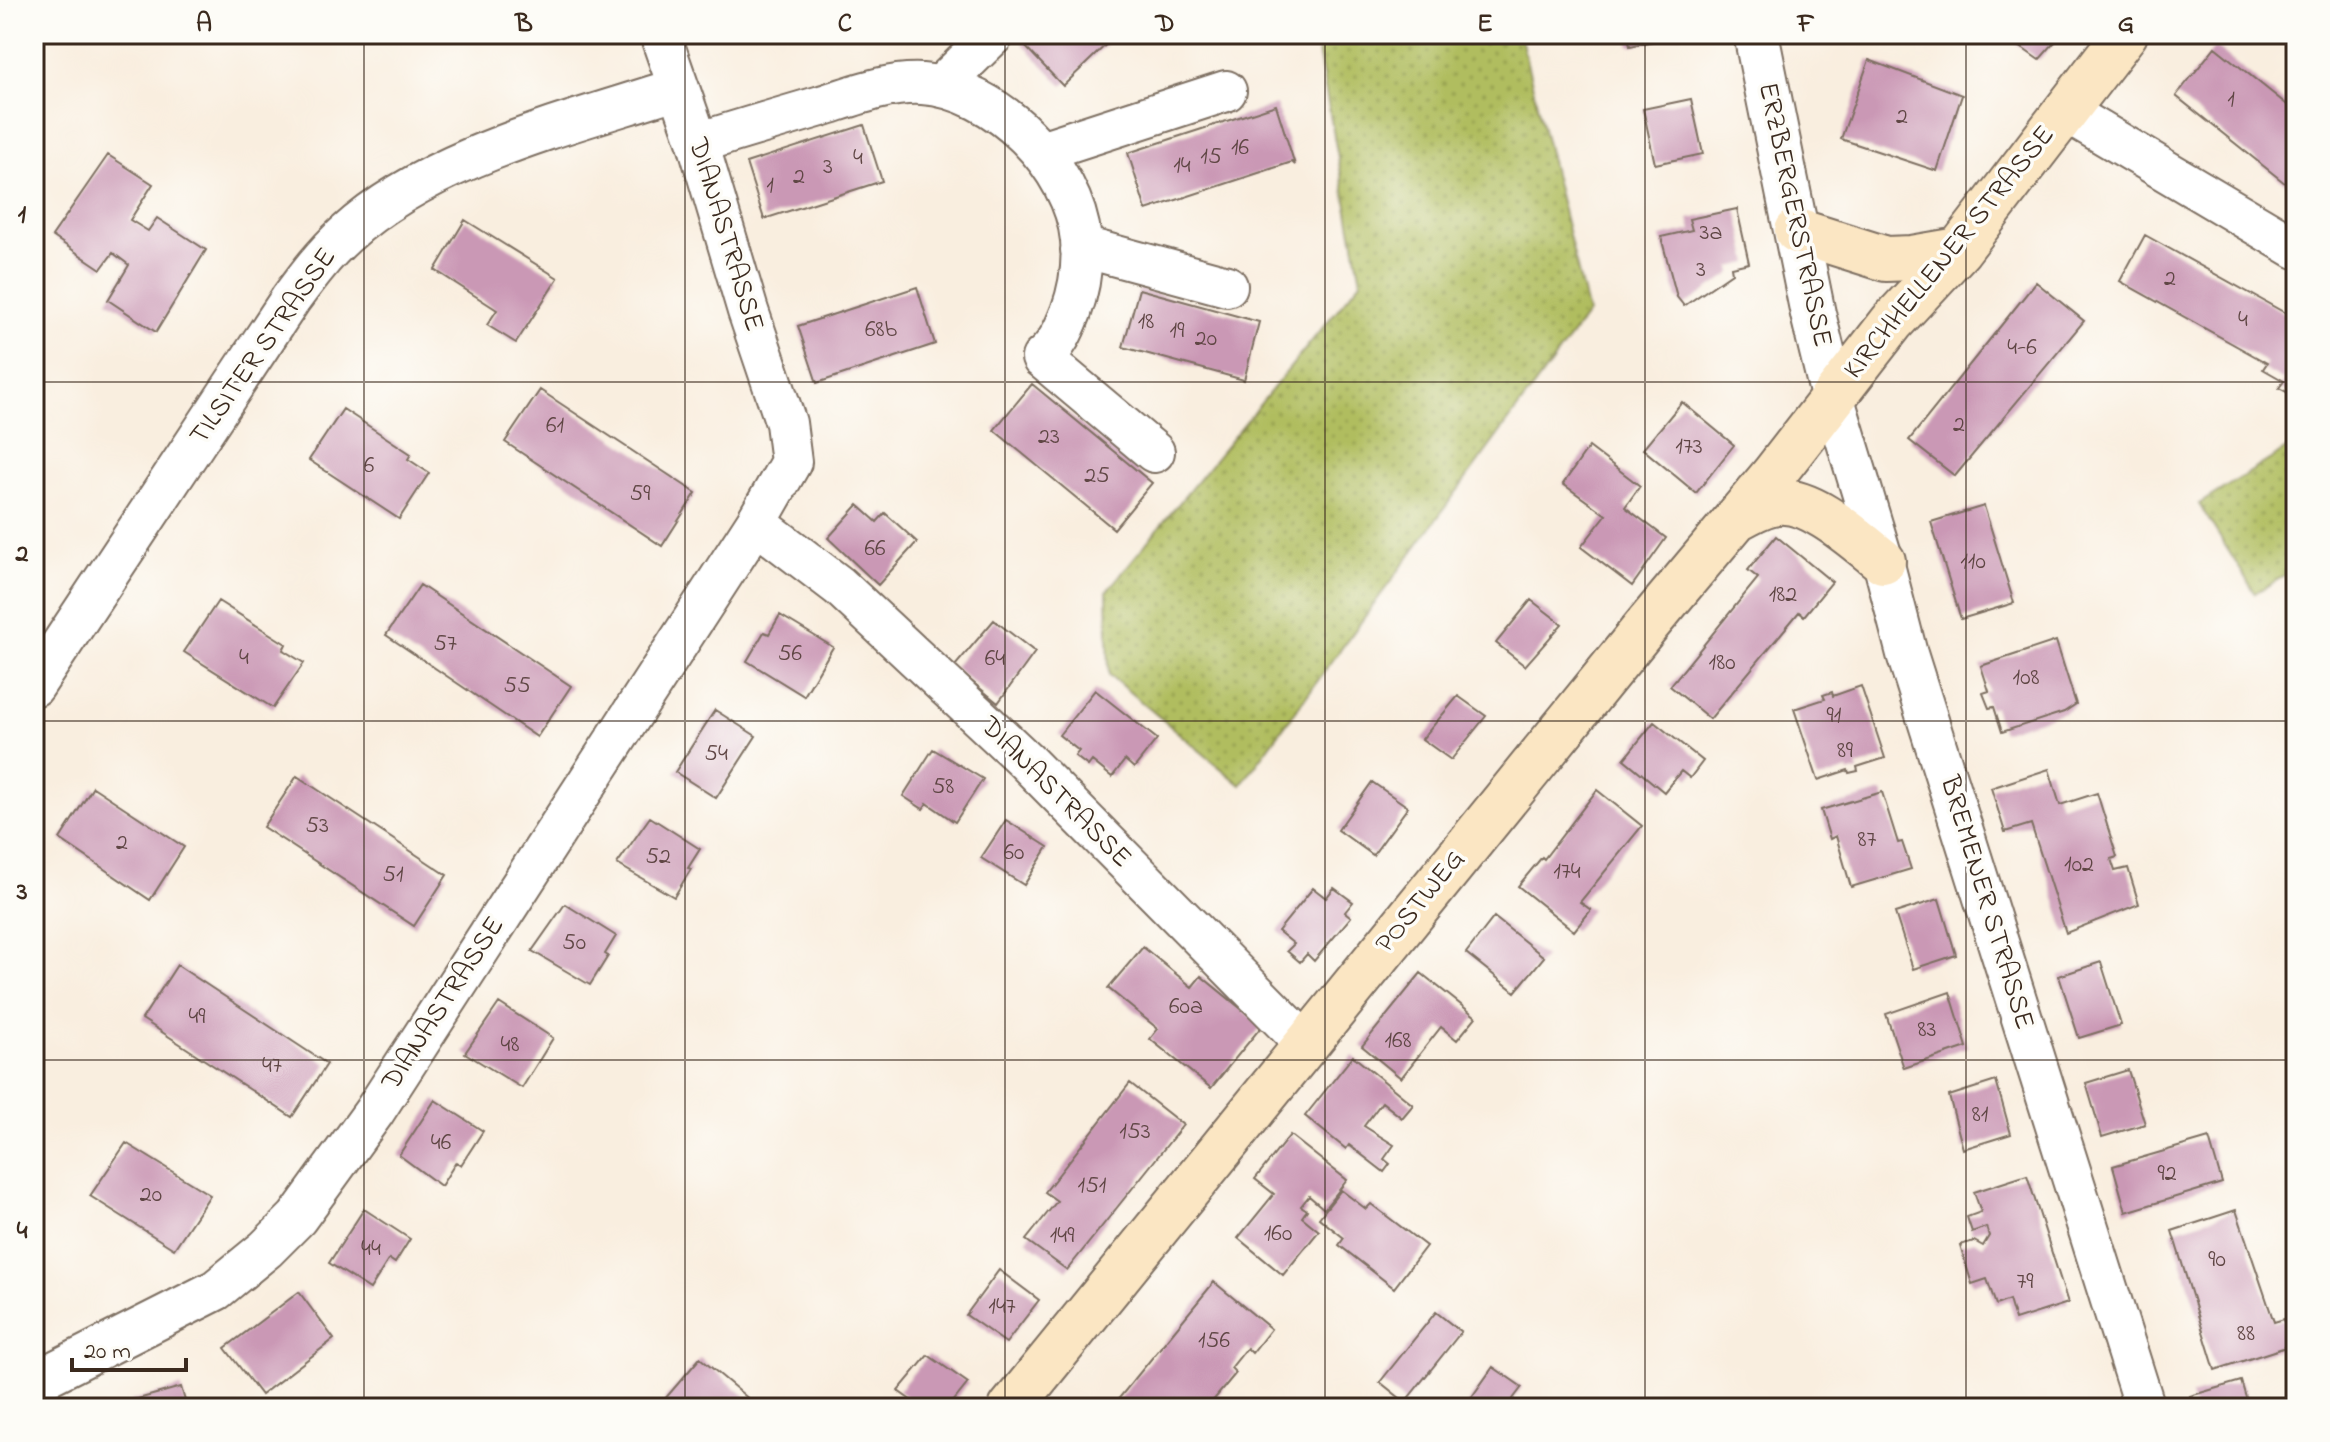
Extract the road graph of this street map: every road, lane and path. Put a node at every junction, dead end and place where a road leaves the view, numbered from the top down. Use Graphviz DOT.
graph roads {
  1 [pos="660,34"];
  2 [pos="994,34"];
  3 [pos="1756,34"];
  4 [pos="2125,34"];
  5 [pos="941,86"];
  6 [pos="678,88"];
  7 [pos="1226,91"];
  8 [pos="2065,111"];
  9 [pos="698,143"];
  10 [pos="1041,151"];
  11 [pos="1797,231"];
  12 [pos="2296,248"];
  13 [pos="1081,250"];
  14 [pos="1959,250"];
  15 [pos="1227,286"];
  16 [pos="1833,396"];
  17 [pos="1154,452"];
  18 [pos="1737,518"];
  19 [pos="756,523"];
  20 [pos="1883,561"];
  21 [pos="34,686"];
  22 [pos="1306,1044"];
  23 [pos="37,1385"];
  24 [pos="1011,1408"];
  25 [pos="2145,1408"];
  1 -- 6 [label="street, DIANASTRASSE"];
  2 -- 5 [label="street"];
  3 -- 11 [label="street, ERZBERGERSTRASSE"];
  4 -- 8 [label="main road, KIRCHHELLENER STRASSE"];
  5 -- 9 [label="street"];
  5 -- 10 [label="street"];
  6 -- 9 [label="street, DIANASTRASSE"];
  6 -- 21 [label="street, TILSITER STRASSE"];
  7 -- 10 [label="street"];
  8 -- 12 [label="street"];
  8 -- 14 [label="main road, KIRCHHELLENER STRASSE"];
  9 -- 19 [label="street, DIANASTRASSE"];
  10 -- 13 [label="street"];
  11 -- 14 [label="main road"];
  11 -- 16 [label="street, ERZBERGERSTRASSE"];
  13 -- 15 [label="street"];
  13 -- 17 [label="street"];
  14 -- 16 [label="main road, KIRCHHELLENER STRASSE"];
  16 -- 18 [label="main road, POSTWEG"];
  16 -- 20 [label="street, BREMENER STRASSE"];
  18 -- 20 [label="main road"];
  18 -- 22 [label="main road, POSTWEG"];
  19 -- 22 [label="street, DIANASTRASSE"];
  19 -- 23 [label="street, DIANASTRASSE"];
  20 -- 25 [label="street, BREMENER STRASSE"];
  22 -- 24 [label="main road, POSTWEG"];
}
